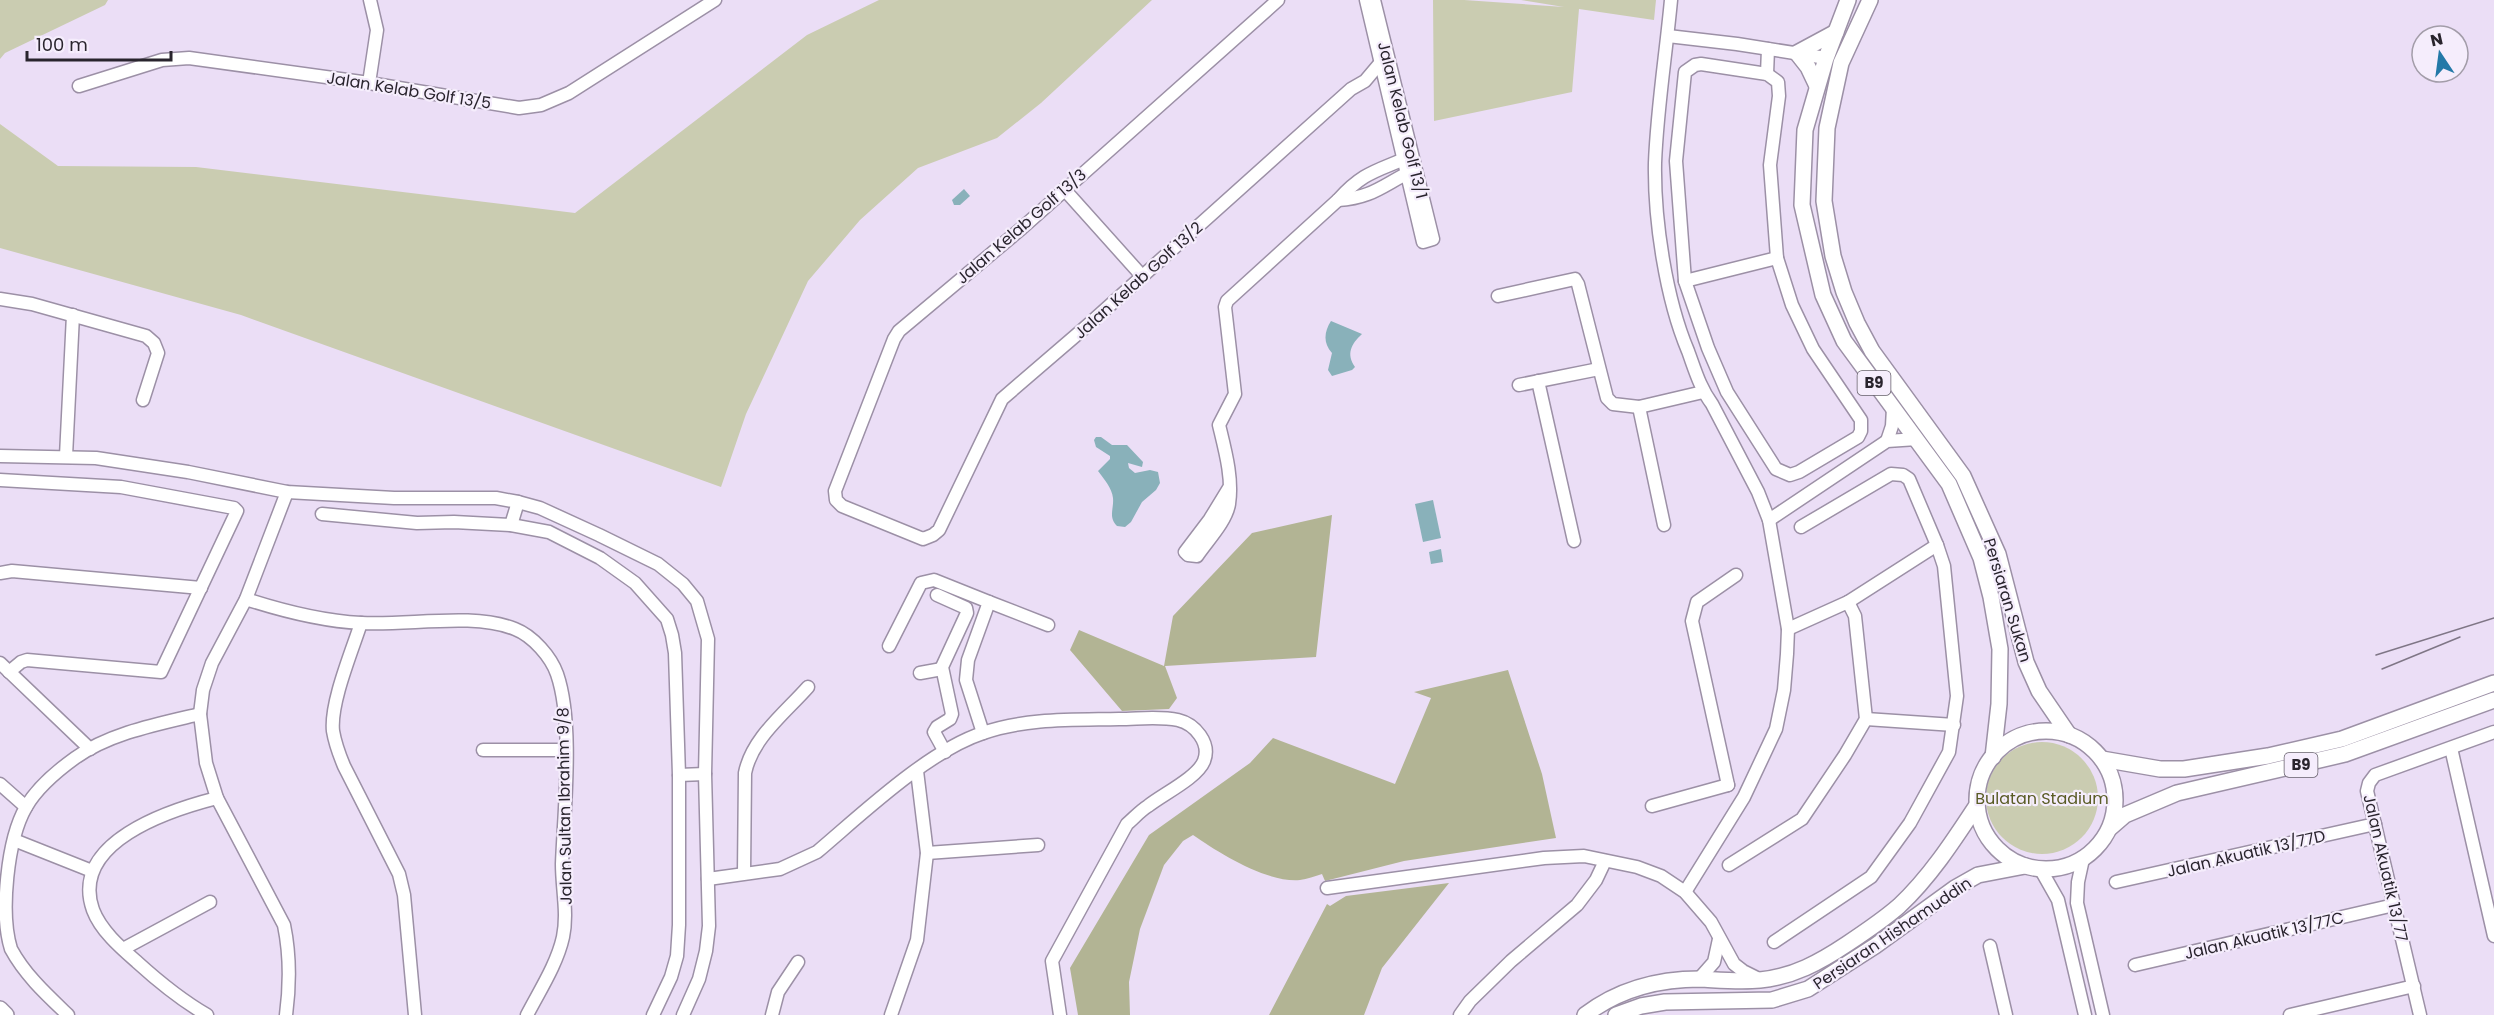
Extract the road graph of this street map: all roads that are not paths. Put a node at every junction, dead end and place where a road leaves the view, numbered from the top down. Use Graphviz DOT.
graph roads {
  1 [pos="370,0"];
  2 [pos="715,0"];
  3 [pos="1278,0"];
  4 [pos="1366,0"];
  5 [pos="1374,0"];
  6 [pos="1671,0"];
  7 [pos="1848,0"];
  8 [pos="1869,0"];
  9 [pos="1836,32"];
  10 [pos="1668,36"];
  11 [pos="1849,44"];
  12 [pos="1768,49"];
  13 [pos="1797,53"];
  14 [pos="1826,58"];
  15 [pos="1384,61"];
  16 [pos="1767,74"];
  17 [pos="1837,81"];
  18 [pos="369,83"];
  19 [pos="79,86"];
  20 [pos="1817,86"];
  21 [pos="1408,158"];
  22 [pos="1676,161"];
  23 [pos="1655,163"];
  24 [pos="1411,172"];
  25 [pos="1064,189"];
  26 [pos="1338,200"];
  27 [pos="1432,240"];
  28 [pos="1777,258"];
  29 [pos="1142,276"];
  30 [pos="1685,281"];
  31 [pos="1498,296"];
  32 [pos="0,299"];
  33 [pos="73,315"];
  34 [pos="1599,369"];
  35 [pos="1538,381"];
  36 [pos="1519,386"];
  37 [pos="1703,392"];
  38 [pos="1727,392"];
  39 [pos="143,400"];
  40 [pos="1712,404"];
  41 [pos="1639,406"];
  42 [pos="1893,408"];
  43 [pos="1917,439"];
  44 [pos="1852,441"];
  45 [pos="1887,441"];
  46 [pos="0,456"];
  47 [pos="66,456"];
  48 [pos="1847,469"];
  49 [pos="0,480"];
  50 [pos="1228,488"];
  51 [pos="287,492"];
  52 [pos="518,502"];
  53 [pos="322,514"];
  54 [pos="1769,520"];
  55 [pos="511,525"];
  56 [pos="1664,525"];
  57 [pos="1801,527"];
  58 [pos="933,535"];
  59 [pos="1574,541"];
  60 [pos="1937,545"];
  61 [pos="0,573"];
  62 [pos="1736,575"];
  63 [pos="201,588"];
  64 [pos="938,595"];
  65 [pos="246,599"];
  66 [pos="989,602"];
  67 [pos="1848,602"];
  68 [pos="361,623"];
  69 [pos="1048,624"];
  70 [pos="1788,629"];
  71 [pos="889,646"];
  72 [pos="5,668"];
  73 [pos="942,669"];
  74 [pos="920,673"];
  75 [pos="2494,683"];
  76 [pos="808,687"];
  77 [pos="2494,700"];
  78 [pos="200,714"];
  79 [pos="1866,719"];
  80 [pos="1954,725"];
  81 [pos="2494,732"];
  82 [pos="983,733"];
  83 [pos="2069,735"];
  84 [pos="2451,748"];
  85 [pos="90,749"];
  86 [pos="483,750"];
  87 [pos="566,750"];
  88 [pos="945,752"];
  89 [pos="1993,757"];
  90 [pos="2102,759"];
  91 [pos="917,771"];
  92 [pos="705,774"];
  93 [pos="679,775"];
  94 [pos="0,784"];
  95 [pos="1728,785"];
  96 [pos="1744,797"];
  97 [pos="217,798"];
  98 [pos="1977,805"];
  99 [pos="1652,806"];
  100 [pos="26,807"];
  101 [pos="2375,824"];
  102 [pos="2110,828"];
  103 [pos="14,840"];
  104 [pos="1038,845"];
  105 [pos="927,853"];
  106 [pos="2084,859"];
  107 [pos="1605,861"];
  108 [pos="1729,865"];
  109 [pos="2025,866"];
  110 [pos="2042,870"];
  111 [pos="92,871"];
  112 [pos="744,873"];
  113 [pos="708,879"];
  114 [pos="2116,882"];
  115 [pos="1327,888"];
  116 [pos="1685,892"];
  117 [pos="210,902"];
  118 [pos="2394,905"];
  119 [pos="2494,936"];
  120 [pos="1719,939"];
  121 [pos="1774,942"];
  122 [pos="1990,946"];
  123 [pos="123,950"];
  124 [pos="798,962"];
  125 [pos="2135,965"];
  126 [pos="1700,979"];
  127 [pos="1761,980"];
  128 [pos="2414,986"];
  129 [pos="0,1011"];
  130 [pos="192,1011"];
  131 [pos="6,1015"];
  132 [pos="68,1015"];
  133 [pos="207,1015"];
  134 [pos="286,1015"];
  135 [pos="414,1015"];
  136 [pos="528,1015"];
  137 [pos="653,1015"];
  138 [pos="683,1015"];
  139 [pos="772,1015"];
  140 [pos="891,1015"];
  141 [pos="1060,1015"];
  142 [pos="1460,1015"];
  143 [pos="1585,1015"];
  144 [pos="1616,1015"];
  145 [pos="2006,1015"];
  146 [pos="2085,1015"];
  147 [pos="2103,1015"];
  148 [pos="2290,1015"];
  149 [pos="2420,1015"];
  1 -- 18 [label="street"];
  2 -- 18 [label="street, Jalan Kelab Golf 13/5"];
  3 -- 25 [label="street, Jalan Kelab Golf 13/3"];
  4 -- 15 [label="street"];
  5 -- 15 [label="street, Jalan Kelab Golf 13/1"];
  6 -- 10 [label="street"];
  7 -- 9 [label="main road, Persiaran Sukan / B9"];
  8 -- 11 [label="main road, Persiaran Sukan / B9"];
  9 -- 13 [label="main road"];
  9 -- 14 [label="main road, Persiaran Sukan / B9"];
  10 -- 12 [label="street"];
  10 -- 23 [label="street"];
  11 -- 14 [label="main road"];
  11 -- 17 [label="main road, Persiaran Sukan / B9"];
  12 -- 13 [label="street"];
  12 -- 16 [label="street"];
  13 -- 14 [label="street"];
  13 -- 20 [label="main road"];
  14 -- 17 [label="main road"];
  14 -- 20 [label="main road, Persiaran Sukan / B9"];
  15 -- 21 [label="street, Jalan Kelab Golf 13/1"];
  15 -- 29 [label="street, Jalan Kelab Golf 13/2"];
  16 -- 22 [label="street"];
  16 -- 28 [label="street"];
  17 -- 83 [label="main road, Persiaran Sukan / B9"];
  18 -- 19 [label="street, Jalan Kelab Golf 13/5"];
  20 -- 42 [label="main road, Persiaran Sukan / B9"];
  21 -- 24 [label="street, Jalan Kelab Golf 13/1"];
  21 -- 26 [label="street"];
  22 -- 23 [label="street"];
  22 -- 30 [label="street"];
  23 -- 37 [label="street"];
  24 -- 26 [label="street"];
  24 -- 27 [label="street, Jalan Kelab Golf 13/1"];
  25 -- 29 [label="street"];
  25 -- 58 [label="street, Jalan Kelab Golf 13/3"];
  26 -- 50 [label="street"];
  28 -- 30 [label="street"];
  28 -- 44 [label="street"];
  29 -- 58 [label="street, Jalan Kelab Golf 13/2"];
  30 -- 38 [label="street"];
  31 -- 34 [label="street"];
  32 -- 33 [label="street"];
  33 -- 39 [label="street"];
  33 -- 47 [label="street"];
  34 -- 35 [label="street"];
  34 -- 41 [label="street"];
  35 -- 36 [label="street"];
  35 -- 59 [label="street"];
  37 -- 40 [label="street"];
  37 -- 41 [label="street"];
  38 -- 40 [label="street"];
  38 -- 44 [label="street"];
  40 -- 54 [label="street"];
  41 -- 56 [label="street"];
  42 -- 43 [label="main road, Persiaran Sukan / B9"];
  42 -- 45 [label="street"];
  43 -- 45 [label="street"];
  43 -- 89 [label="main road, Persiaran Sukan / B9"];
  44 -- 48 [label="street"];
  45 -- 48 [label="street"];
  46 -- 47 [label="street"];
  47 -- 51 [label="street"];
  48 -- 54 [label="street"];
  49 -- 63 [label="street"];
  50 -- 50 [label="street"];
  51 -- 52 [label="street"];
  51 -- 65 [label="street"];
  52 -- 55 [label="street"];
  52 -- 92 [label="street"];
  53 -- 55 [label="street"];
  54 -- 70 [label="street"];
  55 -- 93 [label="street"];
  57 -- 60 [label="street"];
  60 -- 67 [label="street"];
  60 -- 80 [label="street"];
  61 -- 63 [label="street"];
  62 -- 95 [label="street"];
  63 -- 72 [label="street"];
  64 -- 73 [label="street"];
  65 -- 68 [label="street, Jalan Sultan Ibrahim 9/8"];
  65 -- 78 [label="street"];
  66 -- 69 [label="street"];
  66 -- 71 [label="street"];
  66 -- 82 [label="street"];
  67 -- 70 [label="street"];
  67 -- 79 [label="street"];
  68 -- 87 [label="street, Jalan Sultan Ibrahim 9/8"];
  68 -- 135 [label="street"];
  70 -- 96 [label="street"];
  72 -- 85 [label="street"];
  73 -- 74 [label="street"];
  73 -- 88 [label="street"];
  75 -- 90 [label="main road, B9"];
  76 -- 112 [label="street"];
  77 -- 102 [label="main road, B9"];
  78 -- 85 [label="street"];
  78 -- 97 [label="street"];
  79 -- 80 [label="street"];
  79 -- 108 [label="street"];
  80 -- 121 [label="street"];
  81 -- 84 [label="street, Jalan Akuatik 13/77"];
  82 -- 88 [label="street"];
  82 -- 141 [label="street"];
  83 -- 89 [label="main road, B9"];
  83 -- 90 [label="main road, B9"];
  84 -- 101 [label="street, Jalan Akuatik 13/77"];
  84 -- 119 [label="street"];
  85 -- 100 [label="street"];
  86 -- 87 [label="street"];
  87 -- 136 [label="street, Jalan Sultan Ibrahim 9/8"];
  88 -- 91 [label="street"];
  89 -- 98 [label="main road, B9"];
  90 -- 102 [label="main road, B9"];
  91 -- 105 [label="street"];
  91 -- 112 [label="street"];
  92 -- 93 [label="street"];
  92 -- 113 [label="street"];
  93 -- 137 [label="street"];
  94 -- 100 [label="street"];
  95 -- 96 [label="street"];
  95 -- 99 [label="street"];
  96 -- 116 [label="street"];
  97 -- 111 [label="street"];
  97 -- 134 [label="street"];
  98 -- 109 [label="main road, B9"];
  98 -- 127 [label="main road, Persiaran Hishamuddin"];
  100 -- 103 [label="street"];
  101 -- 114 [label="street, Jalan Akuatik 13/77D"];
  101 -- 118 [label="street, Jalan Akuatik 13/77"];
  102 -- 106 [label="main road, B9"];
  103 -- 111 [label="street"];
  103 -- 132 [label="street"];
  104 -- 105 [label="street"];
  105 -- 140 [label="street"];
  106 -- 110 [label="main road, B9"];
  106 -- 147 [label="street"];
  107 -- 115 [label="street"];
  107 -- 116 [label="street"];
  107 -- 142 [label="street"];
  109 -- 110 [label="main road, B9"];
  109 -- 144 [label="main road, Persiaran Hishamuddin"];
  110 -- 146 [label="street"];
  111 -- 123 [label="street"];
  112 -- 113 [label="street"];
  113 -- 138 [label="street"];
  116 -- 120 [label="street"];
  117 -- 123 [label="street"];
  118 -- 125 [label="street, Jalan Akuatik 13/77C"];
  118 -- 128 [label="street, Jalan Akuatik 13/77"];
  120 -- 126 [label="street"];
  120 -- 127 [label="street"];
  122 -- 145 [label="street"];
  123 -- 130 [label="street"];
  124 -- 139 [label="street"];
  126 -- 127 [label="main road, Persiaran Hishamuddin"];
  126 -- 143 [label="main road, Persiaran Hishamuddin"];
  128 -- 148 [label="street"];
  128 -- 149 [label="street, Jalan Akuatik 13/77"];
  129 -- 131 [label="main road"];
  130 -- 133 [label="street"];
}
